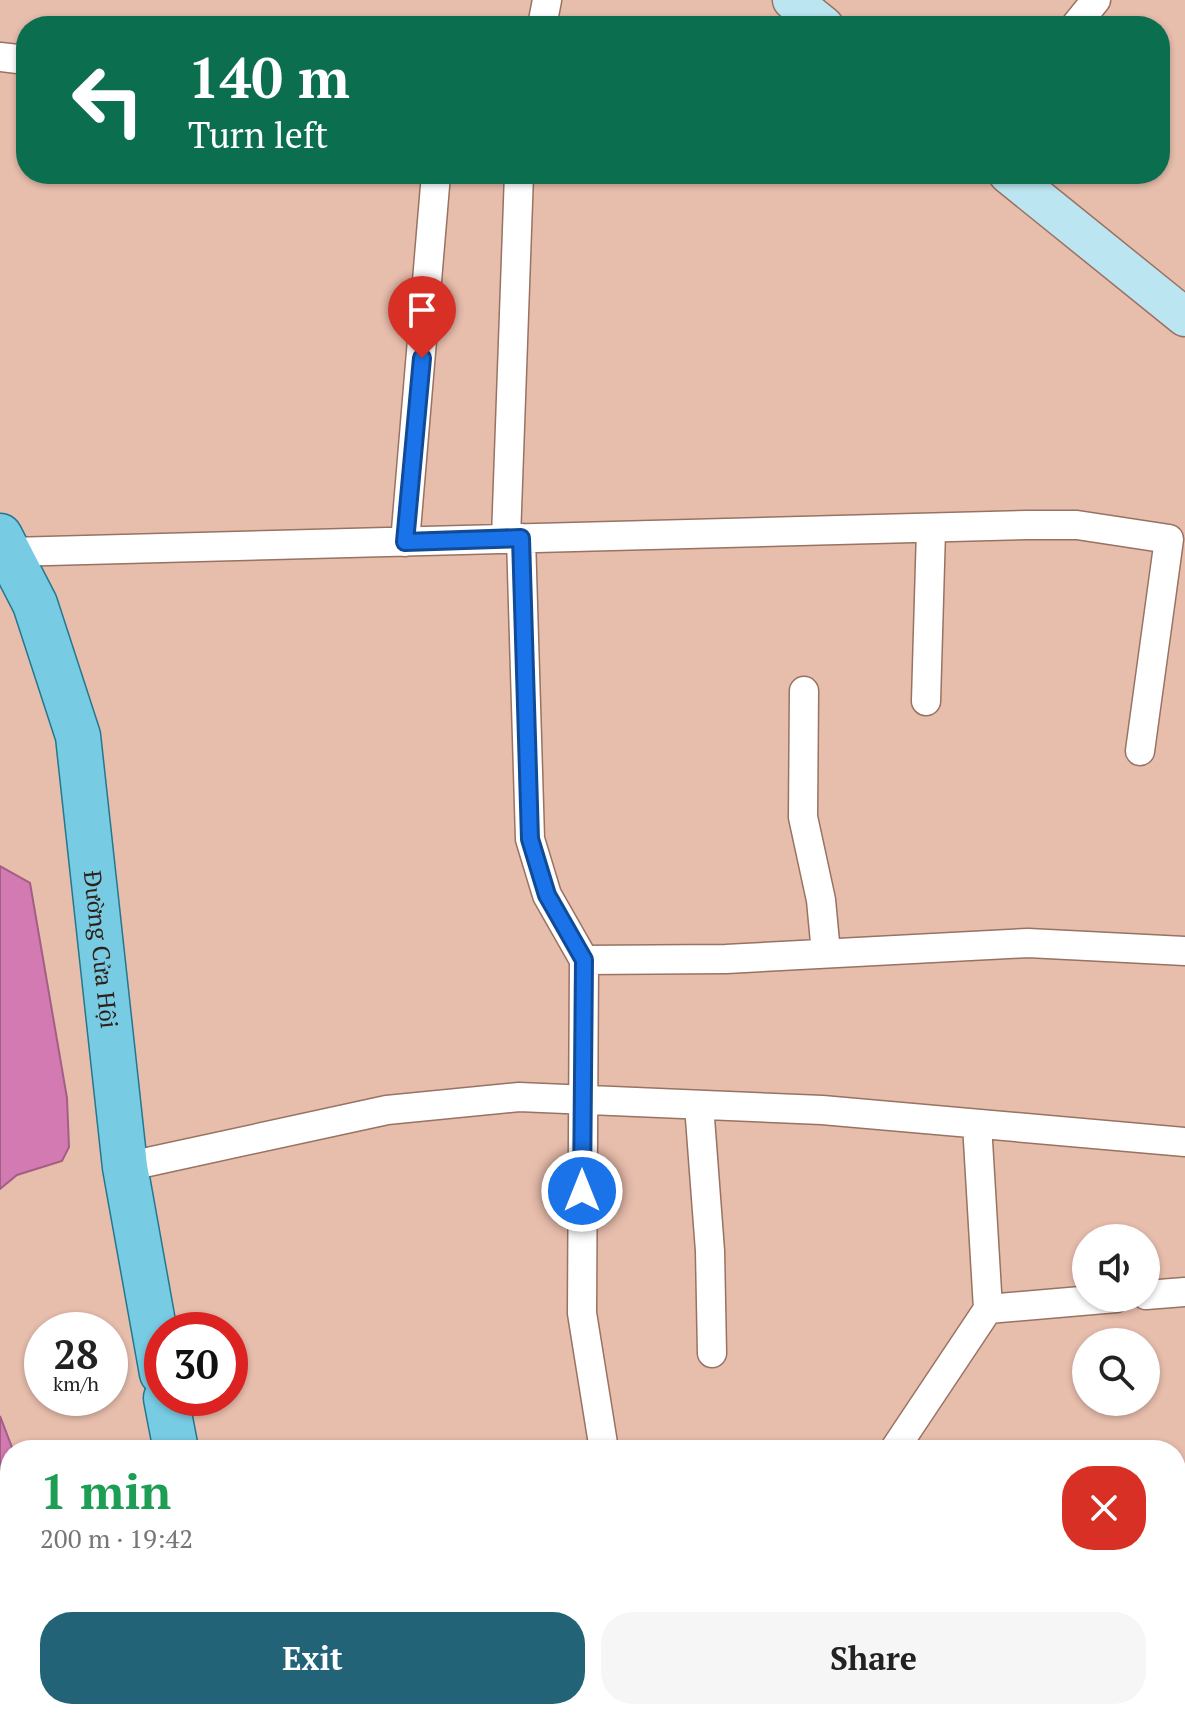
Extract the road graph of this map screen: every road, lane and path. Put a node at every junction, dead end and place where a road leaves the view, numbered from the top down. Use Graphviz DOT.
graph roads {
  1 [pos="792,0"];
  2 [pos="1096,0"];
  3 [pos="812,16"];
  4 [pos="1083,16"];
  5 [pos="435,184"];
  6 [pos="519,184"];
  7 [pos="1020,184"];
  8 [pos="1185,317"];
  9 [pos="931,530"];
  10 [pos="514,538"];
  11 [pos="1177,538"];
  12 [pos="405,542"];
  13 [pos="5,544"];
  14 [pos="804,691"];
  15 [pos="926,701"];
  16 [pos="1140,751"];
  17 [pos="1185,951"];
  18 [pos="826,953"];
  19 [pos="584,960"];
  20 [pos="582,1100"];
  21 [pos="699,1105"];
  22 [pos="977,1124"];
  23 [pos="1185,1142"];
  24 [pos="125,1167"];
  25 [pos="1185,1292"];
  26 [pos="1160,1294"];
  27 [pos="1072,1302"];
  28 [pos="988,1309"];
  29 [pos="151,1312"];
  30 [pos="712,1353"];
  31 [pos="169,1416"];
  32 [pos="174,1440"];
  33 [pos="602,1440"];
  34 [pos="901,1440"];
  1 -- 3 [label="main road"];
  2 -- 4 [label="street"];
  5 -- 12 [label="street"];
  6 -- 10 [label="street"];
  7 -- 8 [label="main road"];
  9 -- 10 [label="street"];
  9 -- 11 [label="street"];
  9 -- 15 [label="street"];
  10 -- 12 [label="street"];
  10 -- 19 [label="street"];
  11 -- 16 [label="street"];
  12 -- 13 [label="street"];
  13 -- 24 [label="main road, Đường Cửa Hội"];
  14 -- 18 [label="street"];
  17 -- 18 [label="street"];
  18 -- 19 [label="street"];
  19 -- 20 [label="street"];
  20 -- 21 [label="street"];
  20 -- 24 [label="street"];
  20 -- 33 [label="street"];
  21 -- 22 [label="street"];
  21 -- 30 [label="street"];
  22 -- 23 [label="street"];
  22 -- 28 [label="street"];
  24 -- 29 [label="main road, Đường Cửa Hội"];
  25 -- 26 [label="street"];
  27 -- 28 [label="street"];
  28 -- 34 [label="street"];
  31 -- 32 [label="main road"];
}
